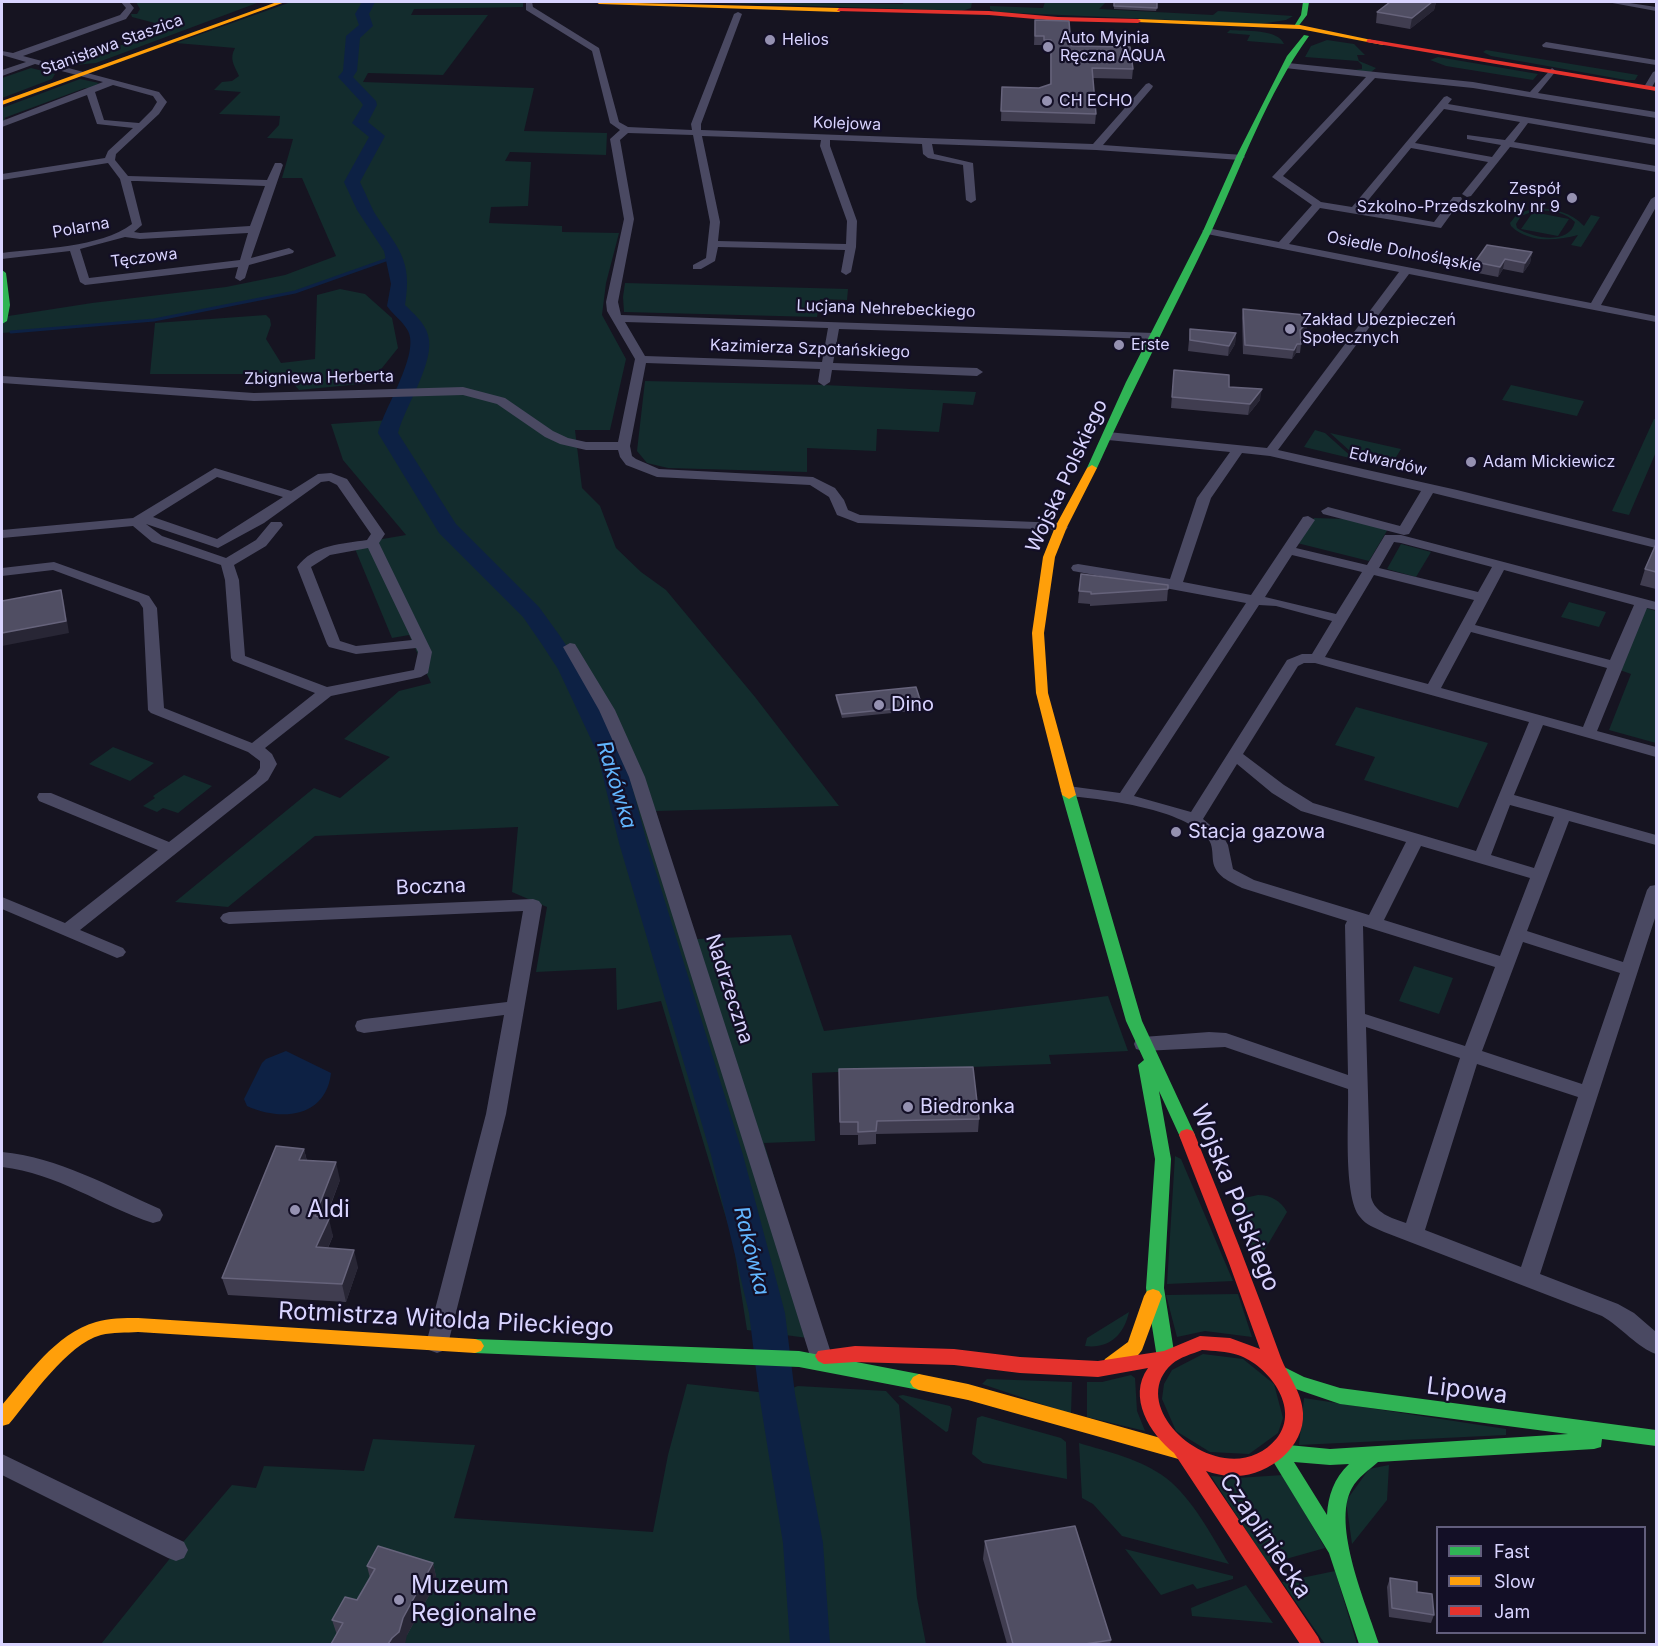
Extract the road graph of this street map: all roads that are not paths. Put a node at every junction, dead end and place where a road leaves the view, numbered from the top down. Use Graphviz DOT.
graph roads {
  1 [pos="125,2"];
  2 [pos="529,2"];
  3 [pos="599,2"];
  4 [pos="1306,2"];
  5 [pos="1318,2"];
  6 [pos="1611,2"];
  7 [pos="275,3"];
  8 [pos="1656,9"];
  9 [pos="738,14"];
  10 [pos="1215,24"];
  11 [pos="1300,32"];
  12 [pos="1546,45"];
  13 [pos="2,53"];
  14 [pos="14,56"];
  15 [pos="1289,61"];
  16 [pos="34,62"];
  17 [pos="1656,63"];
  18 [pos="1552,71"];
  19 [pos="2,73"];
  20 [pos="81,74"];
  21 [pos="1656,74"];
  22 [pos="1372,75"];
  23 [pos="112,82"];
  24 [pos="1461,84"];
  25 [pos="1149,86"];
  26 [pos="1652,88"];
  27 [pos="90,91"];
  28 [pos="1532,95"];
  29 [pos="2,103"];
  30 [pos="1442,106"];
  31 [pos="1656,115"];
  32 [pos="1615,116"];
  33 [pos="1526,120"];
  34 [pos="2,124"];
  35 [pos="141,126"];
  36 [pos="626,130"];
  37 [pos="1603,133"];
  38 [pos="697,134"];
  39 [pos="1470,137"];
  40 [pos="825,138"];
  41 [pos="1557,138"];
  42 [pos="927,141"];
  43 [pos="1508,143"];
  44 [pos="1410,145"];
  45 [pos="1096,147"];
  46 [pos="1642,151"];
  47 [pos="1240,157"];
  48 [pos="110,160"];
  49 [pos="1494,160"];
  50 [pos="278,165"];
  51 [pos="1656,169"];
  52 [pos="2,177"];
  53 [pos="125,179"];
  54 [pos="270,183"];
  55 [pos="1467,194"];
  56 [pos="1656,199"];
  57 [pos="971,200"];
  58 [pos="1457,200"];
  59 [pos="1318,204"];
  60 [pos="1354,211"];
  61 [pos="254,229"];
  62 [pos="1207,231"];
  63 [pos="126,234"];
  64 [pos="714,244"];
  65 [pos="1283,244"];
  66 [pos="74,246"];
  67 [pos="851,247"];
  68 [pos="290,251"];
  69 [pos="2,256"];
  70 [pos="244,263"];
  71 [pos="697,267"];
  72 [pos="1407,269"];
  73 [pos="846,272"];
  74 [pos="240,278"];
  75 [pos="2,281"];
  76 [pos="1594,307"];
  77 [pos="617,318"];
  78 [pos="1656,319"];
  79 [pos="2,321"];
  80 [pos="834,325"];
  81 [pos="1154,336"];
  82 [pos="641,359"];
  83 [pos="827,366"];
  84 [pos="977,372"];
  85 [pos="2,380"];
  86 [pos="824,382"];
  87 [pos="1108,436"];
  88 [pos="624,446"];
  89 [pos="1239,448"];
  90 [pos="1270,452"];
  91 [pos="1430,489"];
  92 [pos="294,496"];
  93 [pos="1328,511"];
  94 [pos="140,520"];
  95 [pos="1308,520"];
  96 [pos="276,525"];
  97 [pos="1061,527"];
  98 [pos="2,534"];
  99 [pos="372,543"];
  100 [pos="1656,544"];
  101 [pos="1288,550"];
  102 [pos="227,563"];
  103 [pos="1500,565"];
  104 [pos="1078,568"];
  105 [pos="1369,570"];
  106 [pos="2,572"];
  107 [pos="1175,584"];
  108 [pos="1480,597"];
  109 [pos="1254,600"];
  110 [pos="1649,604"];
  111 [pos="1339,619"];
  112 [pos="1467,627"];
  113 [pos="421,643"];
  114 [pos="570,647"];
  115 [pos="1316,659"];
  116 [pos="1615,666"];
  117 [pos="1432,690"];
  118 [pos="326,692"];
  119 [pos="1537,720"];
  120 [pos="1588,734"];
  121 [pos="254,749"];
  122 [pos="1656,753"];
  123 [pos="1236,756"];
  124 [pos="1068,791"];
  125 [pos="45,797"];
  126 [pos="1125,798"];
  127 [pos="1505,798"];
  128 [pos="1563,814"];
  129 [pos="1194,820"];
  130 [pos="1416,839"];
  131 [pos="1656,840"];
  132 [pos="170,849"];
  133 [pos="1481,858"];
  134 [pos="1540,875"];
  135 [pos="1656,890"];
  136 [pos="2,903"];
  137 [pos="1654,911"];
  138 [pos="229,918"];
  139 [pos="1365,920"];
  140 [pos="67,931"];
  141 [pos="1517,934"];
  142 [pos="117,952"];
  143 [pos="1506,964"];
  144 [pos="1630,970"];
  145 [pos="515,1007"];
  146 [pos="1358,1018"];
  147 [pos="364,1026"];
  148 [pos="1143,1044"];
  149 [pos="1471,1054"];
  150 [pos="1357,1085"];
  151 [pos="1589,1093"];
  152 [pos="2,1160"];
  153 [pos="153,1215"];
  154 [pos="1413,1234"];
  155 [pos="1528,1277"];
  156 [pos="1155,1288"];
  157 [pos="437,1344"];
  158 [pos="1656,1346"];
  159 [pos="821,1356"];
  160 [pos="1166,1358"];
  161 [pos="800,1359"];
  162 [pos="1098,1369"];
  163 [pos="1277,1371"];
  164 [pos="2,1418"];
  165 [pos="1656,1438"];
  166 [pos="1656,1443"];
  167 [pos="1182,1452"];
  168 [pos="1278,1452"];
  169 [pos="1376,1454"];
  170 [pos="2,1464"];
  171 [pos="176,1550"];
  172 [pos="1338,1550"];
  173 [pos="1311,1644"];
  174 [pos="1369,1644"];
  1 -- 14 [label="street"];
  2 -- 36 [label="street"];
  3 -- 10 [label="street"];
  4 -- 11 [label="street, Wojska Polskiego"];
  5 -- 11 [label="street, Wojska Polskiego"];
  6 -- 8 [label="street"];
  7 -- 20 [label="street, Stanisława Staszica"];
  9 -- 38 [label="street"];
  10 -- 11 [label="street"];
  10 -- 11 [label="street"];
  11 -- 15 [label="street, Wojska Polskiego"];
  11 -- 18 [label="street"];
  12 -- 17 [label="street"];
  13 -- 14 [label="street"];
  14 -- 16 [label="street"];
  15 -- 22 [label="street"];
  15 -- 47 [label="street, Wojska Polskiego"];
  16 -- 19 [label="street"];
  16 -- 20 [label="street"];
  18 -- 26 [label="street"];
  18 -- 28 [label="street"];
  20 -- 23 [label="street"];
  20 -- 29 [label="street, Stanisława Staszica"];
  21 -- 26 [label="street"];
  22 -- 24 [label="street"];
  22 -- 59 [label="street"];
  23 -- 27 [label="street"];
  23 -- 35 [label="street"];
  24 -- 28 [label="street"];
  24 -- 30 [label="street"];
  25 -- 45 [label="street"];
  27 -- 34 [label="street"];
  27 -- 35 [label="street"];
  28 -- 32 [label="street"];
  30 -- 33 [label="street"];
  30 -- 44 [label="street"];
  31 -- 32 [label="street"];
  32 -- 37 [label="street"];
  33 -- 41 [label="street"];
  33 -- 43 [label="street"];
  35 -- 48 [label="street"];
  36 -- 38 [label="street, Kolejowa"];
  36 -- 77 [label="street"];
  37 -- 41 [label="street"];
  37 -- 46 [label="street"];
  38 -- 40 [label="street, Kolejowa"];
  38 -- 64 [label="street"];
  39 -- 43 [label="street"];
  40 -- 42 [label="street, Kolejowa"];
  40 -- 67 [label="street"];
  41 -- 43 [label="street"];
  41 -- 46 [label="street"];
  42 -- 45 [label="street, Kolejowa"];
  42 -- 57 [label="street"];
  43 -- 49 [label="street"];
  44 -- 49 [label="street"];
  44 -- 60 [label="street"];
  45 -- 47 [label="street, Kolejowa"];
  46 -- 51 [label="street"];
  47 -- 62 [label="street, Wojska Polskiego"];
  48 -- 52 [label="street"];
  48 -- 53 [label="street, Polarna"];
  49 -- 55 [label="street"];
  50 -- 54 [label="street"];
  53 -- 54 [label="street"];
  53 -- 63 [label="street, Polarna"];
  54 -- 61 [label="street"];
  56 -- 76 [label="street"];
  58 -- 60 [label="street"];
  59 -- 60 [label="street"];
  59 -- 65 [label="street"];
  61 -- 63 [label="street"];
  61 -- 70 [label="street"];
  62 -- 65 [label="street, Osiedle Dolnośląskie"];
  62 -- 81 [label="street, Wojska Polskiego"];
  63 -- 66 [label="street, Polarna"];
  64 -- 67 [label="street"];
  64 -- 71 [label="street"];
  65 -- 72 [label="street, Osiedle Dolnośląskie"];
  66 -- 69 [label="street, Polarna"];
  66 -- 70 [label="street, Tęczowa"];
  67 -- 73 [label="street"];
  68 -- 70 [label="street, Tęczowa"];
  70 -- 74 [label="street"];
  72 -- 76 [label="street, Osiedle Dolnośląskie"];
  72 -- 90 [label="street"];
  75 -- 79 [label="street"];
  76 -- 78 [label="street, Osiedle Dolnośląskie"];
  77 -- 80 [label="street, Lucjana Nehrebeckiego"];
  77 -- 82 [label="street"];
  80 -- 81 [label="street, Lucjana Nehrebeckiego"];
  80 -- 83 [label="street"];
  81 -- 87 [label="street, Wojska Polskiego"];
  82 -- 83 [label="street, Kazimierza Szpotańskiego"];
  82 -- 88 [label="street"];
  83 -- 84 [label="street, Kazimierza Szpotańskiego"];
  83 -- 86 [label="street"];
  85 -- 88 [label="street, Zbigniewa Herberta"];
  87 -- 89 [label="street, Edwardów"];
  87 -- 97 [label="street, Wojska Polskiego"];
  88 -- 97 [label="street"];
  89 -- 90 [label="street, Edwardów"];
  89 -- 107 [label="street"];
  90 -- 91 [label="street, Edwardów"];
  91 -- 93 [label="street"];
  91 -- 100 [label="street, Edwardów"];
  92 -- 94 [label="street"];
  92 -- 94 [label="street"];
  92 -- 99 [label="street"];
  94 -- 98 [label="street"];
  94 -- 102 [label="street"];
  95 -- 101 [label="street"];
  96 -- 102 [label="street"];
  97 -- 124 [label="street, Wojska Polskiego"];
  99 -- 113 [label="street"];
  99 -- 113 [label="street"];
  101 -- 105 [label="street"];
  101 -- 109 [label="street"];
  102 -- 118 [label="street"];
  103 -- 105 [label="street"];
  103 -- 108 [label="street"];
  103 -- 110 [label="street"];
  104 -- 107 [label="street"];
  105 -- 108 [label="street"];
  105 -- 111 [label="street"];
  106 -- 121 [label="street"];
  107 -- 109 [label="street"];
  108 -- 112 [label="street"];
  109 -- 111 [label="street"];
  109 -- 126 [label="street"];
  110 -- 116 [label="street"];
  111 -- 115 [label="street"];
  112 -- 116 [label="street"];
  112 -- 117 [label="street"];
  113 -- 118 [label="street"];
  114 -- 159 [label="street, Nadrzeczna"];
  115 -- 117 [label="street"];
  115 -- 123 [label="street"];
  116 -- 120 [label="street"];
  117 -- 119 [label="street"];
  118 -- 121 [label="street"];
  119 -- 120 [label="street"];
  119 -- 127 [label="street"];
  120 -- 122 [label="street"];
  121 -- 132 [label="street"];
  123 -- 129 [label="street"];
  123 -- 130 [label="street"];
  124 -- 126 [label="street"];
  124 -- 148 [label="street, Wojska Polskiego"];
  125 -- 132 [label="street"];
  126 -- 129 [label="street"];
  127 -- 128 [label="street"];
  127 -- 133 [label="street"];
  128 -- 131 [label="street"];
  128 -- 134 [label="street"];
  129 -- 139 [label="street"];
  130 -- 133 [label="street"];
  130 -- 139 [label="street"];
  132 -- 140 [label="street"];
  133 -- 134 [label="street"];
  134 -- 141 [label="street"];
  135 -- 137 [label="street"];
  136 -- 140 [label="street"];
  137 -- 144 [label="street"];
  138 -- 145 [label="street, Boczna"];
  139 -- 143 [label="street"];
  139 -- 146 [label="street"];
  140 -- 142 [label="street"];
  141 -- 143 [label="street"];
  141 -- 144 [label="street"];
  143 -- 149 [label="street"];
  144 -- 151 [label="street"];
  145 -- 147 [label="street"];
  145 -- 157 [label="street, Boczna"];
  146 -- 149 [label="street"];
  146 -- 150 [label="street"];
  148 -- 150 [label="street"];
  148 -- 156 [label="street, Wojska Polskiego"];
  148 -- 163 [label="street, Wojska Polskiego"];
  149 -- 151 [label="street"];
  149 -- 154 [label="street"];
  150 -- 154 [label="street"];
  151 -- 155 [label="street"];
  152 -- 153 [label="street"];
  154 -- 155 [label="street"];
  155 -- 158 [label="street"];
  156 -- 160 [label="street, Wojska Polskiego"];
  156 -- 162 [label="street"];
  157 -- 161 [label="street, Rotmistrza Witolda Pileckiego"];
  157 -- 164 [label="street, Rotmistrza Witolda Pileckiego"];
  159 -- 161 [label="street, Rotmistrza Witolda Pileckiego"];
  159 -- 162 [label="street, Rotmistrza Witolda Pileckiego"];
  160 -- 162 [label="street, Rotmistrza Witolda Pileckiego"];
  160 -- 163 [label="street"];
  160 -- 167 [label="street"];
  161 -- 167 [label="street, Rotmistrza Witolda Pileckiego"];
  163 -- 165 [label="street, Lipowa"];
  163 -- 168 [label="street"];
  166 -- 169 [label="street"];
  167 -- 168 [label="street"];
  167 -- 173 [label="street, Czapliniecka"];
  168 -- 169 [label="street"];
  168 -- 172 [label="street"];
  169 -- 172 [label="street"];
  170 -- 171 [label="street"];
  172 -- 174 [label="street"];
}
